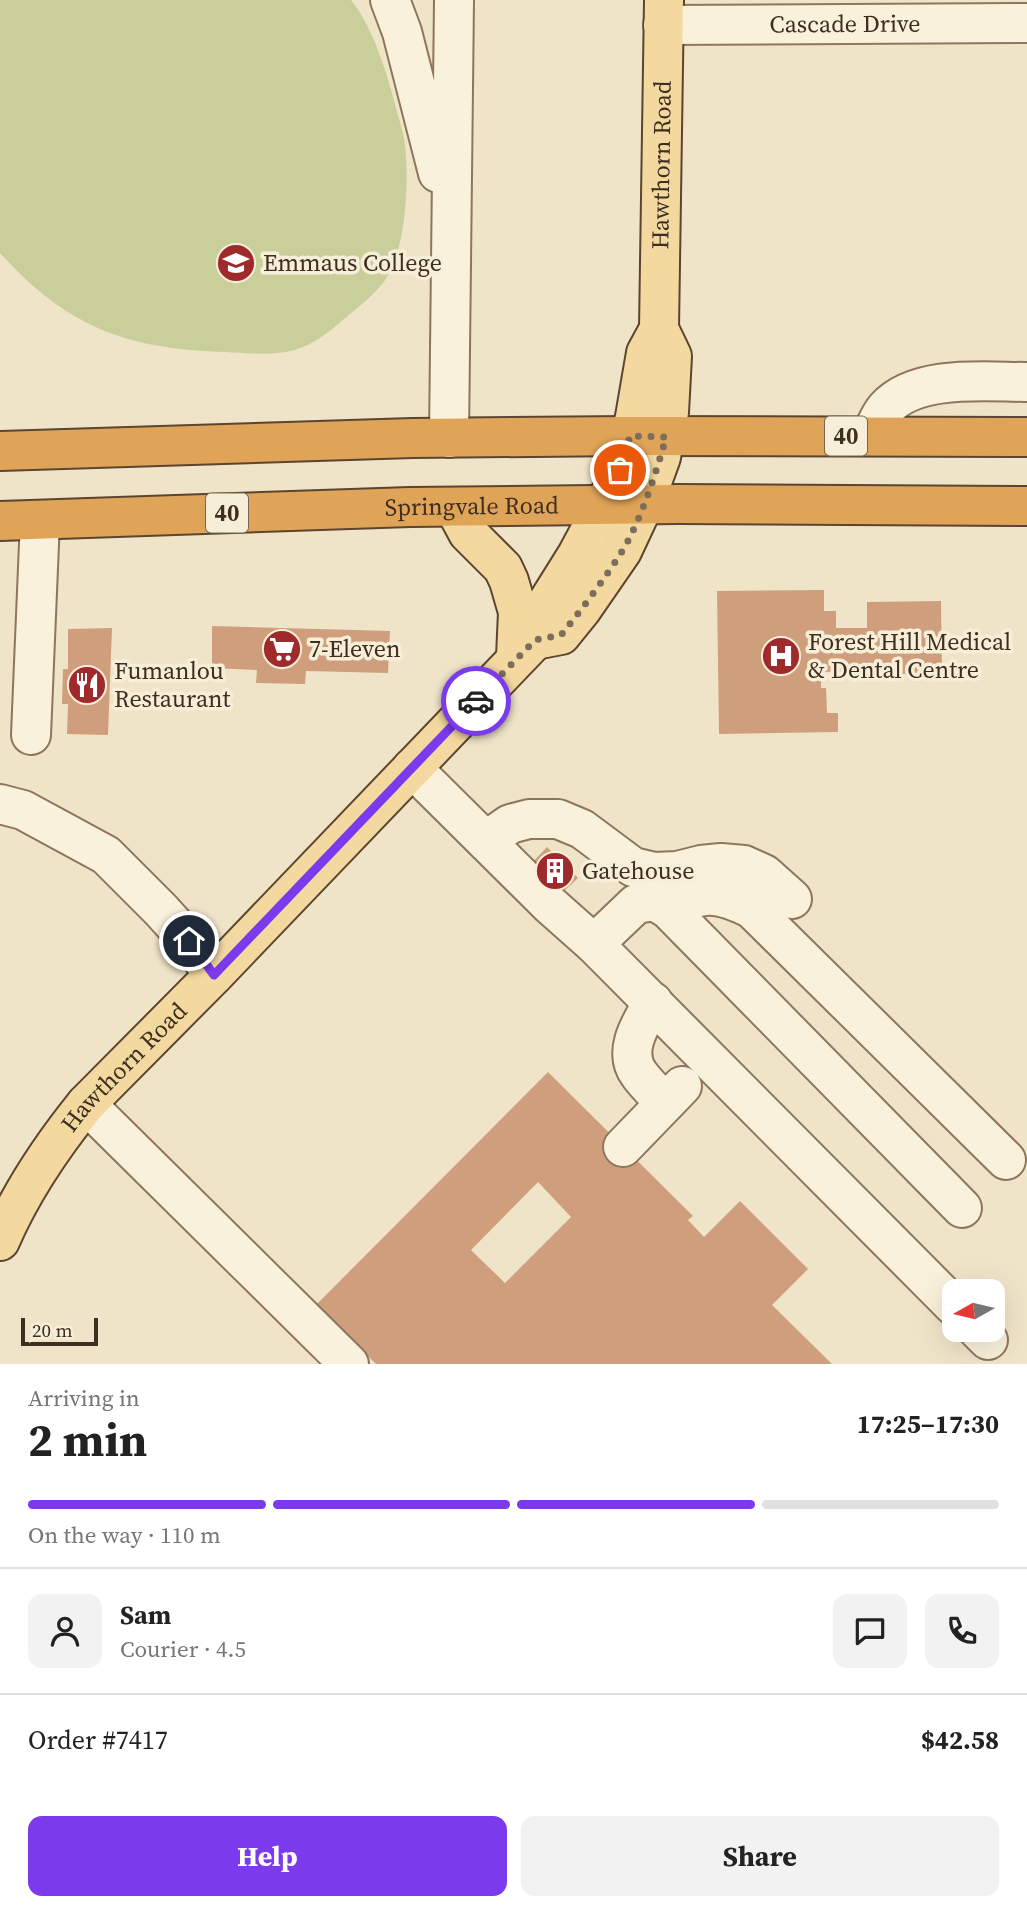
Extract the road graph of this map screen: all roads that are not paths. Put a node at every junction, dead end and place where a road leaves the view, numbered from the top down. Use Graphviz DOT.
graph roads {
  1 [pos="390,0"];
  2 [pos="454,0"];
  3 [pos="664,13"];
  4 [pos="1027,23"];
  5 [pos="451,244"];
  6 [pos="1027,382"];
  7 [pos="871,436"];
  8 [pos="648,437"];
  9 [pos="1027,437"];
  10 [pos="449,438"];
  11 [pos="0,451"];
  12 [pos="643,504"];
  13 [pos="605,505"];
  14 [pos="1027,506"];
  15 [pos="454,507"];
  16 [pos="40,520"];
  17 [pos="0,522"];
  18 [pos="526,650"];
  19 [pos="31,735"];
  20 [pos="412,768"];
  21 [pos="0,804"];
  22 [pos="486,841"];
  23 [pos="792,899"];
  24 [pos="668,909"];
  25 [pos="594,944"];
  26 [pos="214,975"];
  27 [pos="653,1002"];
  28 [pos="86,1104"];
  29 [pos="623,1147"];
  30 [pos="1006,1160"];
  31 [pos="10,1194"];
  32 [pos="962,1208"];
  33 [pos="0,1241"];
  34 [pos="942,1294"];
  35 [pos="349,1364"];
  1 -- 5 [label="street"];
  2 -- 5 [label="street"];
  3 -- 4 [label="street, Cascade Drive"];
  3 -- 8 [label="main road, Hawthorn Road"];
  5 -- 10 [label="street"];
  6 -- 7 [label="street"];
  7 -- 8 [label="highway, 40"];
  7 -- 9 [label="highway, 40"];
  8 -- 10 [label="highway, 40"];
  8 -- 12 [label="main road, Hawthorn Road"];
  8 -- 13 [label="main road, Hawthorn Road"];
  10 -- 11 [label="highway, 40"];
  12 -- 13 [label="highway, Springvale Road / 40"];
  12 -- 14 [label="highway, Springvale Road / 40"];
  12 -- 18 [label="main road, Hawthorn Road"];
  13 -- 15 [label="highway, Springvale Road / 40"];
  13 -- 18 [label="main road, Hawthorn Road"];
  15 -- 16 [label="highway, Springvale Road / 40"];
  15 -- 18 [label="main road"];
  16 -- 17 [label="highway, Springvale Road / 40"];
  16 -- 19 [label="street"];
  18 -- 20 [label="main road, Hawthorn Road"];
  20 -- 22 [label="street"];
  20 -- 26 [label="main road, Hawthorn Road"];
  21 -- 26 [label="street"];
  22 -- 23 [label="street"];
  22 -- 25 [label="street"];
  24 -- 25 [label="street"];
  24 -- 30 [label="street"];
  24 -- 32 [label="street"];
  25 -- 27 [label="street"];
  26 -- 28 [label="main road, Hawthorn Road"];
  27 -- 29 [label="street"];
  27 -- 34 [label="street"];
  28 -- 31 [label="main road, Hawthorn Road"];
  28 -- 35 [label="street"];
  31 -- 33 [label="main road, Hawthorn Road"];
}
